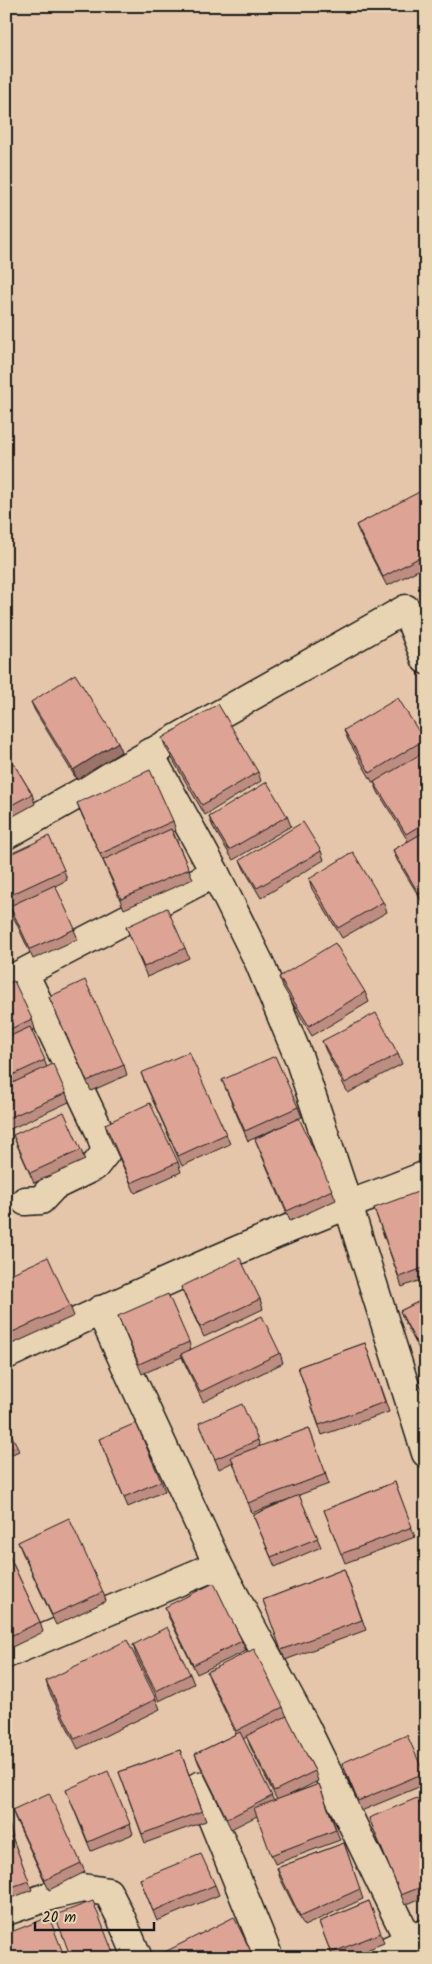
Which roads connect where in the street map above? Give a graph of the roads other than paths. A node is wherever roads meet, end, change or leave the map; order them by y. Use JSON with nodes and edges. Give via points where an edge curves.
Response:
{"nodes":[{"id":1,"x":416,"y":603,"type":"edge"},
{"id":2,"x":426,"y":660,"type":"edge"},
{"id":3,"x":150,"y":754,"type":"junction"},
{"id":4,"x":6,"y":835,"type":"edge"},
{"id":5,"x":215,"y":873,"type":"junction"},
{"id":6,"x":15,"y":978,"type":"edge"},
{"id":7,"x":426,"y":1175,"type":"edge"},
{"id":8,"x":25,"y":1201,"type":"dead end"},
{"id":9,"x":348,"y":1205,"type":"junction"},
{"id":10,"x":100,"y":1310,"type":"junction"},
{"id":11,"x":6,"y":1355,"type":"edge"},
{"id":12,"x":426,"y":1454,"type":"edge"},
{"id":13,"x":218,"y":1565,"type":"junction"},
{"id":14,"x":6,"y":1654,"type":"edge"},
{"id":15,"x":199,"y":1786,"type":"dead end"},
{"id":16,"x":6,"y":1912,"type":"edge"},
{"id":17,"x":418,"y":1937,"type":"edge"},
{"id":18,"x":138,"y":1958,"type":"edge"},
{"id":19,"x":269,"y":1958,"type":"edge"},
{"id":20,"x":373,"y":1958,"type":"edge"}],
"edges":[{"from":1,"to":2,"type":"street"},
{"from":1,"to":3,"type":"street"},
{"from":3,"to":4,"type":"street"},
{"from":3,"to":5,"type":"street"},
{"from":5,"to":6,"type":"street"},
{"from":5,"to":9,"type":"street","via":[[259,962],[299,1058]]},
{"from":6,"to":8,"type":"street","via":[[100,1132],[106,1152],[95,1166],[54,1186],[41,1200]]},
{"from":7,"to":9,"type":"street"},
{"from":9,"to":10,"type":"street"},
{"from":9,"to":12,"type":"street"},
{"from":10,"to":11,"type":"street"},
{"from":10,"to":13,"type":"street"},
{"from":13,"to":14,"type":"street"},
{"from":13,"to":17,"type":"street"},
{"from":15,"to":19,"type":"street"},
{"from":16,"to":18,"type":"street","via":[[84,1888],[108,1892]]},
{"from":17,"to":20,"type":"street"}]}
